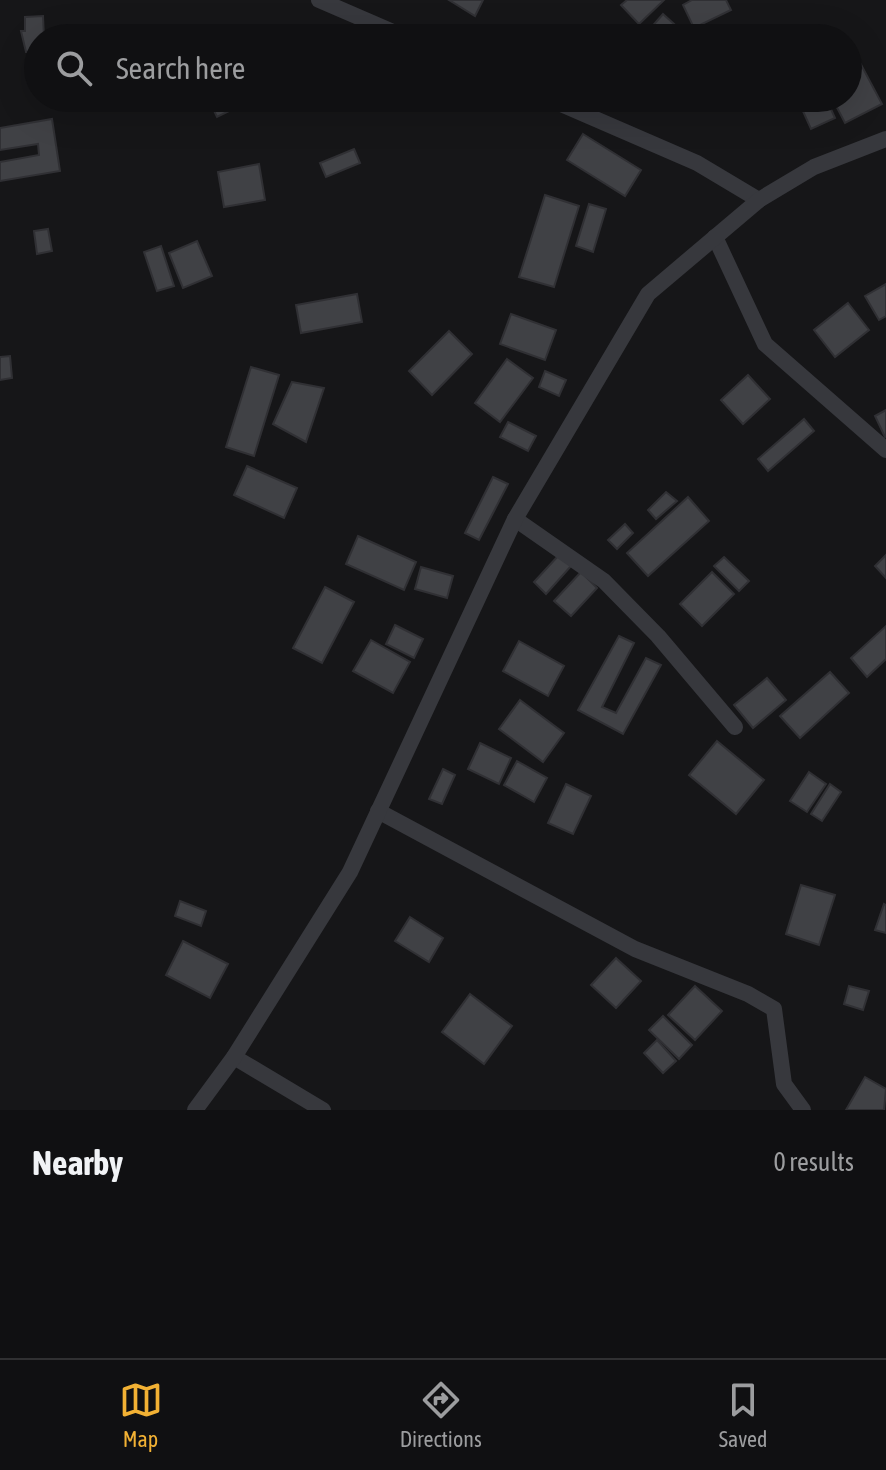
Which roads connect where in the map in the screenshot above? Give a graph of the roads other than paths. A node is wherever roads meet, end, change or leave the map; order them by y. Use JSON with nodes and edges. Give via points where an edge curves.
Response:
{"nodes":[{"id":1,"x":319,"y":0,"type":"edge"},
{"id":2,"x":375,"y":24,"type":"edge"},
{"id":3,"x":579,"y":112,"type":"edge"},
{"id":4,"x":886,"y":139,"type":"edge"},
{"id":5,"x":759,"y":200,"type":"junction"},
{"id":6,"x":715,"y":237,"type":"junction"},
{"id":7,"x":886,"y":450,"type":"edge"},
{"id":8,"x":515,"y":519,"type":"junction"},
{"id":9,"x":735,"y":727,"type":"dead end"},
{"id":10,"x":378,"y":811,"type":"junction"},
{"id":11,"x":234,"y":1057,"type":"junction"},
{"id":12,"x":195,"y":1110,"type":"edge"},
{"id":13,"x":323,"y":1110,"type":"edge"},
{"id":14,"x":803,"y":1110,"type":"edge"}],
"edges":[{"from":1,"to":2,"type":"street"},
{"from":3,"to":5,"type":"street","via":[[697,163]]},
{"from":4,"to":5,"type":"street","via":[[814,167]]},
{"from":5,"to":6,"type":"street"},
{"from":6,"to":7,"type":"street","via":[[765,344]]},
{"from":6,"to":8,"type":"street","via":[[648,294]]},
{"from":8,"to":9,"type":"street","via":[[604,581]]},
{"from":8,"to":10,"type":"street"},
{"from":10,"to":11,"type":"street","via":[[350,872]]},
{"from":10,"to":14,"type":"street","via":[[635,949],[774,1009],[784,1084]]},
{"from":11,"to":12,"type":"street"},
{"from":11,"to":13,"type":"street"}]}
